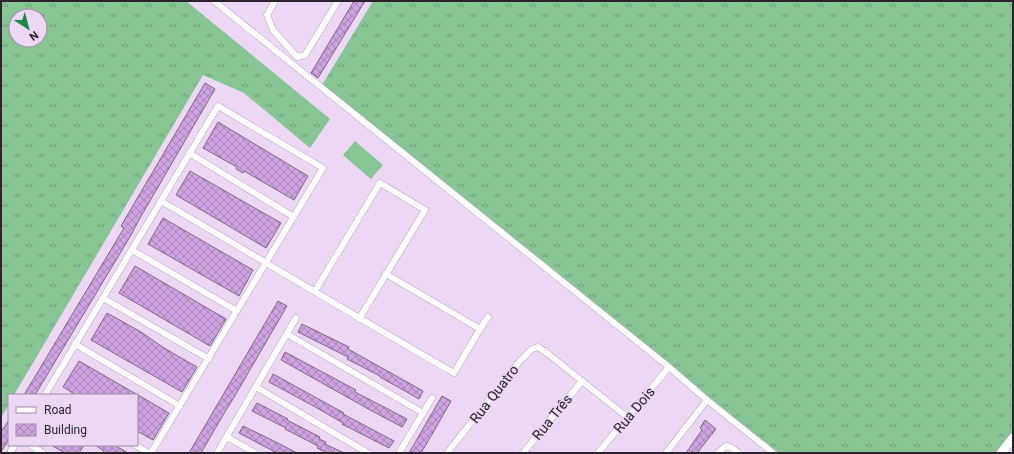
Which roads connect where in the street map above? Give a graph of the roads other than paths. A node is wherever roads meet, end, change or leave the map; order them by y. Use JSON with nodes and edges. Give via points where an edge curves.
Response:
{"nodes":[{"id":1,"x":214,"y":1,"type":"edge"},
{"id":2,"x":275,"y":1,"type":"edge"},
{"id":3,"x":338,"y":1,"type":"edge"},
{"id":4,"x":189,"y":153,"type":"junction"},
{"id":5,"x":161,"y":201,"type":"junction"},
{"id":6,"x":294,"y":217,"type":"junction"},
{"id":7,"x":132,"y":250,"type":"junction"},
{"id":8,"x":266,"y":263,"type":"junction"},
{"id":9,"x":386,"y":274,"type":"junction"},
{"id":10,"x":315,"y":291,"type":"junction"},
{"id":11,"x":103,"y":298,"type":"junction"},
{"id":12,"x":237,"y":311,"type":"junction"},
{"id":13,"x":488,"y":317,"type":"dead end"},
{"id":14,"x":296,"y":318,"type":"dead end"},
{"id":15,"x":359,"y":319,"type":"junction"},
{"id":16,"x":480,"y":329,"type":"junction"},
{"id":17,"x":287,"y":334,"type":"junction"},
{"id":18,"x":75,"y":344,"type":"junction"},
{"id":19,"x":209,"y":359,"type":"junction"},
{"id":20,"x":669,"y":367,"type":"junction"},
{"id":21,"x":582,"y":380,"type":"junction"},
{"id":22,"x":256,"y":387,"type":"junction"},
{"id":23,"x":47,"y":394,"type":"edge"},
{"id":24,"x":432,"y":398,"type":"dead end"},
{"id":25,"x":707,"y":400,"type":"junction"},
{"id":26,"x":180,"y":406,"type":"junction"},
{"id":27,"x":423,"y":413,"type":"junction"},
{"id":28,"x":627,"y":417,"type":"junction"},
{"id":29,"x":227,"y":437,"type":"junction"},
{"id":30,"x":1013,"y":438,"type":"edge"},
{"id":31,"x":32,"y":446,"type":"edge"},
{"id":32,"x":137,"y":446,"type":"edge"},
{"id":33,"x":43,"y":453,"type":"edge"},
{"id":34,"x":150,"y":453,"type":"edge"},
{"id":35,"x":217,"y":453,"type":"edge"},
{"id":36,"x":255,"y":453,"type":"edge"},
{"id":37,"x":368,"y":453,"type":"edge"},
{"id":38,"x":399,"y":453,"type":"edge"},
{"id":39,"x":447,"y":453,"type":"edge"},
{"id":40,"x":523,"y":453,"type":"edge"},
{"id":41,"x":598,"y":453,"type":"edge"},
{"id":42,"x":666,"y":453,"type":"edge"},
{"id":43,"x":718,"y":453,"type":"edge"},
{"id":44,"x":739,"y":453,"type":"edge"},
{"id":45,"x":773,"y":453,"type":"edge"},
{"id":46,"x":1001,"y":453,"type":"edge"}],
"edges":[{"from":1,"to":20,"type":"street"},
{"from":2,"to":3,"type":"street","via":[[266,15],[273,30],[297,57],[305,55]]},
{"from":4,"to":5,"type":"street"},
{"from":4,"to":6,"type":"street"},
{"from":4,"to":6,"type":"street","via":[[218,106],[323,168]]},
{"from":5,"to":7,"type":"street"},
{"from":5,"to":8,"type":"street"},
{"from":6,"to":8,"type":"street"},
{"from":7,"to":11,"type":"street"},
{"from":7,"to":12,"type":"street"},
{"from":8,"to":10,"type":"street"},
{"from":8,"to":12,"type":"street"},
{"from":9,"to":10,"type":"street","via":[[425,210],[380,183]]},
{"from":9,"to":15,"type":"street"},
{"from":9,"to":16,"type":"street"},
{"from":10,"to":15,"type":"street"},
{"from":11,"to":18,"type":"street"},
{"from":11,"to":19,"type":"street"},
{"from":12,"to":19,"type":"street"},
{"from":13,"to":16,"type":"street"},
{"from":14,"to":17,"type":"street"},
{"from":15,"to":16,"type":"street","via":[[454,374]]},
{"from":17,"to":22,"type":"street"},
{"from":17,"to":27,"type":"street"},
{"from":18,"to":23,"type":"street"},
{"from":18,"to":26,"type":"street"},
{"from":19,"to":26,"type":"street"},
{"from":20,"to":25,"type":"street"},
{"from":20,"to":28,"type":"street","name":"Rua Dois"},
{"from":21,"to":28,"type":"street"},
{"from":21,"to":39,"type":"street","name":"Rua Quatro","via":[[548,352],[538,347],[532,349]]},
{"from":21,"to":40,"type":"street","name":"Rua Três"},
{"from":22,"to":29,"type":"street"},
{"from":22,"to":37,"type":"street"},
{"from":24,"to":27,"type":"street"},
{"from":25,"to":42,"type":"street"},
{"from":25,"to":45,"type":"street"},
{"from":26,"to":34,"type":"street"},
{"from":27,"to":38,"type":"street"},
{"from":28,"to":41,"type":"street","name":"Rua Dois"},
{"from":29,"to":35,"type":"street"},
{"from":29,"to":36,"type":"street"},
{"from":30,"to":46,"type":"main road"},
{"from":31,"to":33,"type":"street"},
{"from":32,"to":34,"type":"street"},
{"from":43,"to":44,"type":"street","via":[[723,447],[728,446]]}]}
